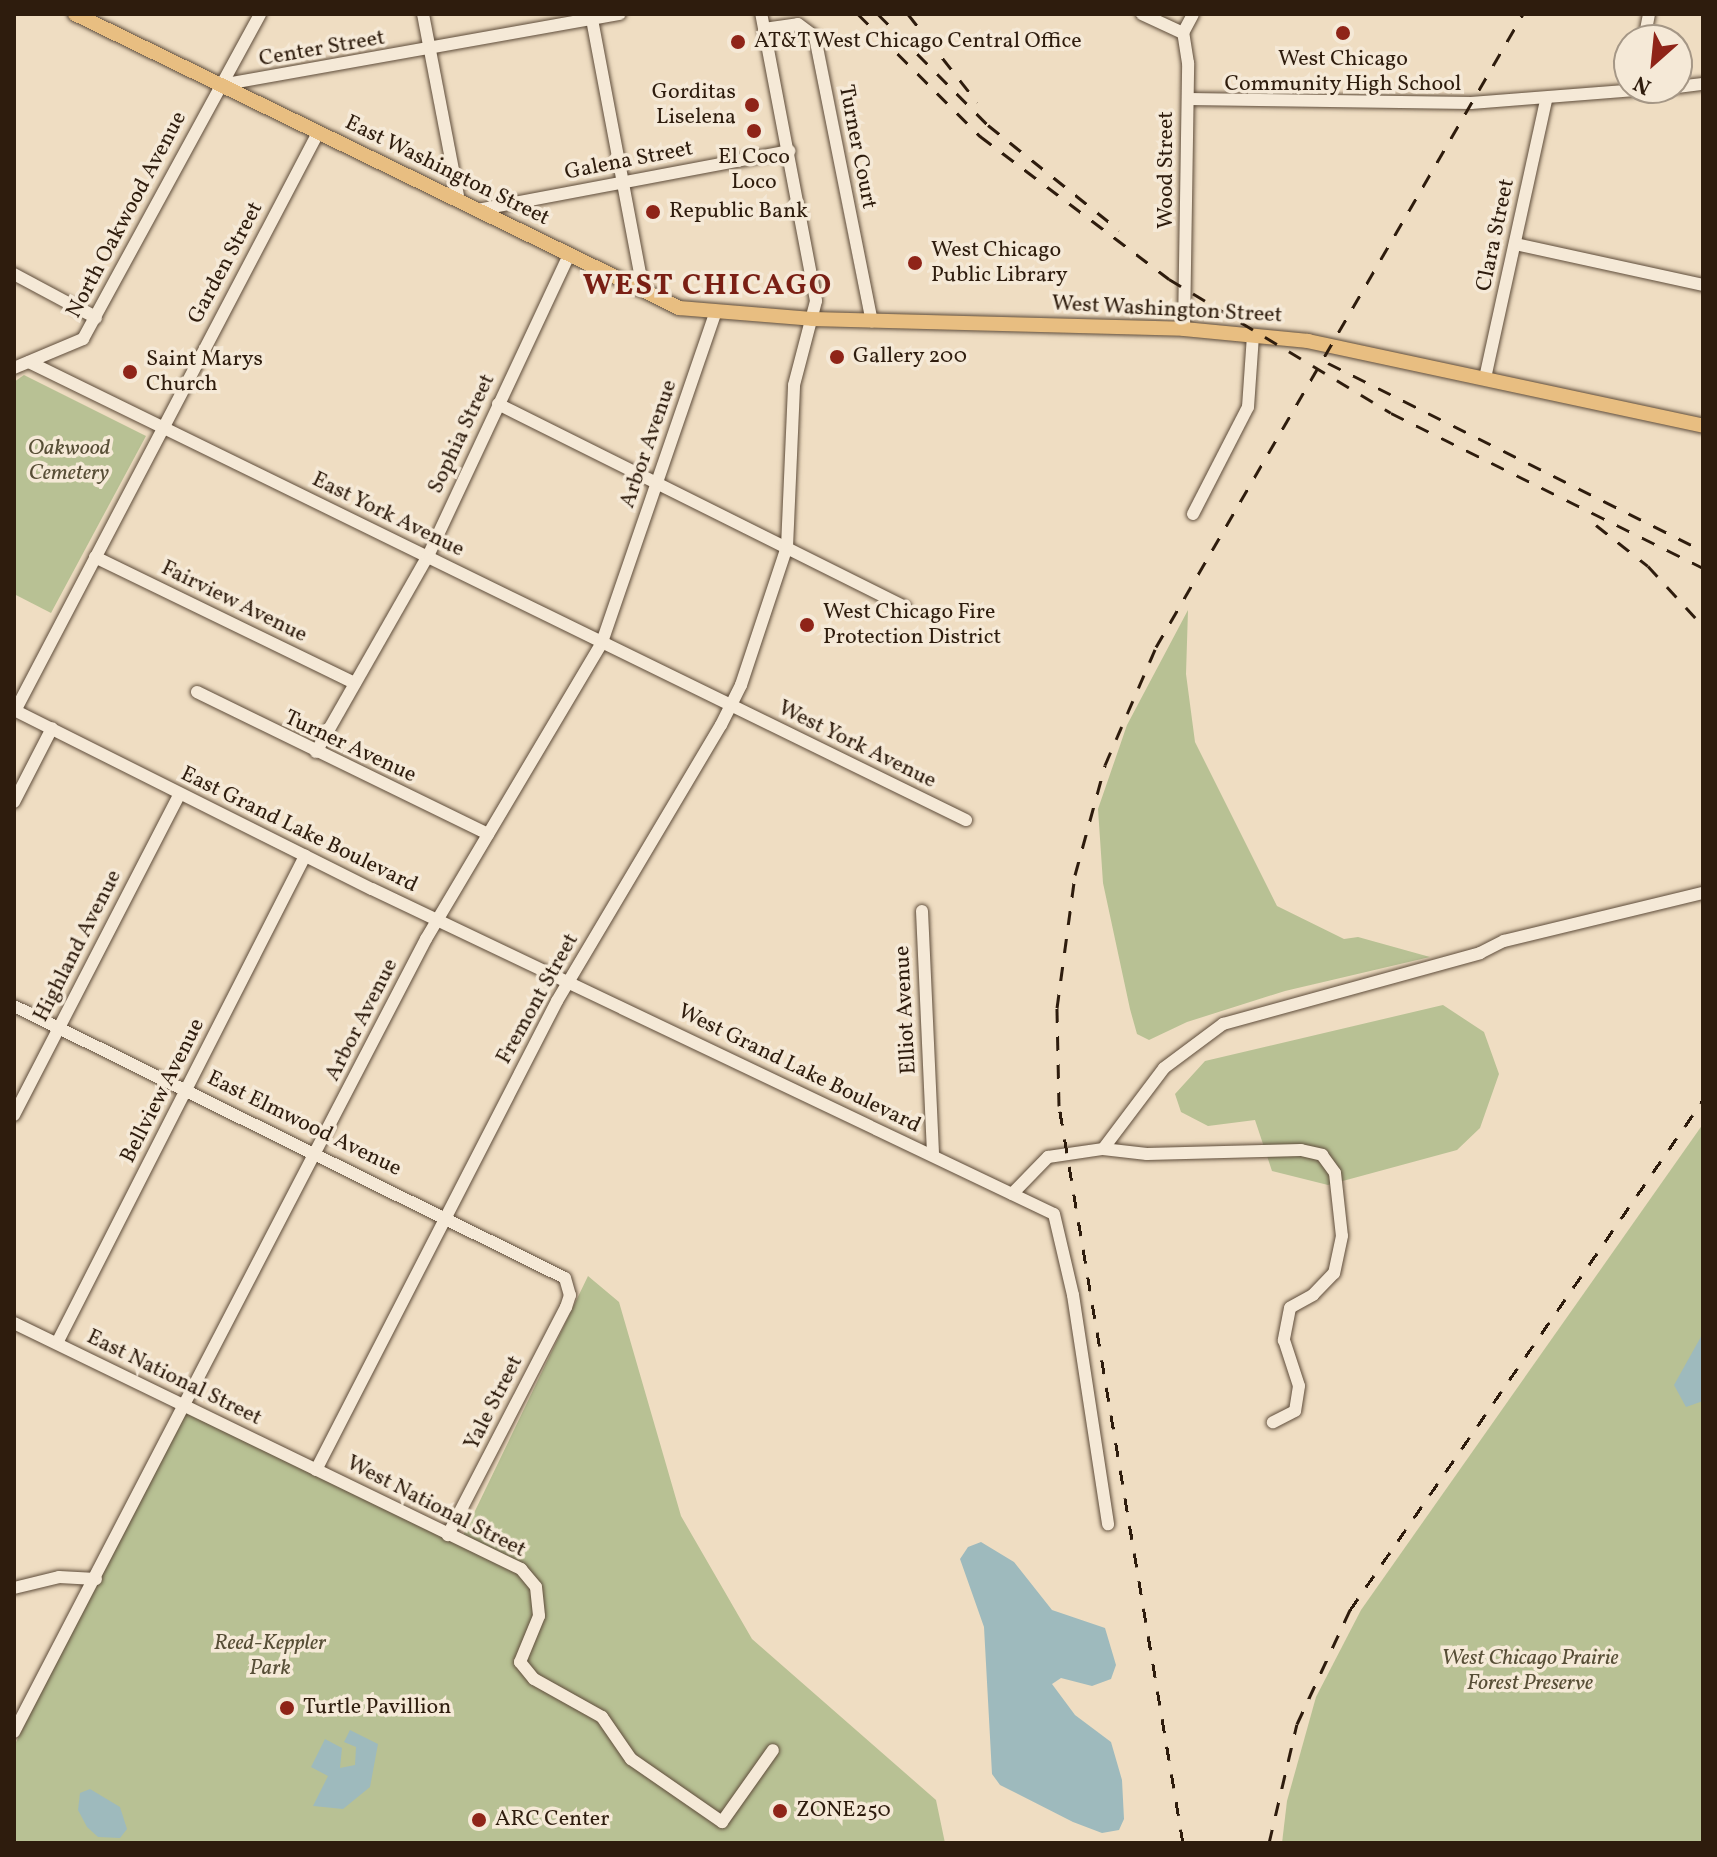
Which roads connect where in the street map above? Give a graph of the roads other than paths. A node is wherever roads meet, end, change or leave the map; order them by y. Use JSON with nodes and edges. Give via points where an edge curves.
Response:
{"nodes":[{"id":1,"x":75,"y":14,"type":"edge"},
{"id":2,"x":260,"y":14,"type":"edge"},
{"id":3,"x":423,"y":14,"type":"edge"},
{"id":4,"x":620,"y":14,"type":"edge"},
{"id":5,"x":761,"y":14,"type":"edge"},
{"id":6,"x":1142,"y":14,"type":"edge"},
{"id":7,"x":1193,"y":14,"type":"edge"},
{"id":8,"x":591,"y":17,"type":"edge"},
{"id":9,"x":764,"y":29,"type":"junction"},
{"id":10,"x":1183,"y":33,"type":"junction"},
{"id":11,"x":430,"y":50,"type":"junction"},
{"id":12,"x":220,"y":85,"type":"junction"},
{"id":13,"x":1613,"y":92,"type":"edge"},
{"id":14,"x":1188,"y":99,"type":"junction"},
{"id":15,"x":1546,"y":100,"type":"junction"},
{"id":16,"x":318,"y":133,"type":"junction"},
{"id":17,"x":789,"y":151,"type":"junction"},
{"id":18,"x":623,"y":182,"type":"junction"},
{"id":19,"x":459,"y":201,"type":"junction"},
{"id":20,"x":477,"y":210,"type":"junction"},
{"id":21,"x":1515,"y":244,"type":"junction"},
{"id":22,"x":569,"y":255,"type":"junction"},
{"id":23,"x":14,"y":274,"type":"edge"},
{"id":24,"x":1703,"y":285,"type":"edge"},
{"id":25,"x":638,"y":289,"type":"junction"},
{"id":26,"x":715,"y":314,"type":"junction"},
{"id":27,"x":96,"y":318,"type":"junction"},
{"id":28,"x":812,"y":319,"type":"junction"},
{"id":29,"x":872,"y":321,"type":"junction"},
{"id":30,"x":1184,"y":329,"type":"junction"},
{"id":31,"x":1253,"y":336,"type":"junction"},
{"id":32,"x":29,"y":362,"type":"junction"},
{"id":33,"x":14,"y":368,"type":"edge"},
{"id":34,"x":1485,"y":378,"type":"junction"},
{"id":35,"x":498,"y":404,"type":"junction"},
{"id":36,"x":1703,"y":426,"type":"edge"},
{"id":37,"x":162,"y":428,"type":"junction"},
{"id":38,"x":656,"y":483,"type":"junction"},
{"id":39,"x":1193,"y":514,"type":"dead end"},
{"id":40,"x":787,"y":547,"type":"junction"},
{"id":41,"x":428,"y":556,"type":"junction"},
{"id":42,"x":95,"y":557,"type":"junction"},
{"id":43,"x":905,"y":607,"type":"dead end"},
{"id":44,"x":602,"y":642,"type":"junction"},
{"id":45,"x":355,"y":683,"type":"junction"},
{"id":46,"x":197,"y":692,"type":"dead end"},
{"id":47,"x":730,"y":705,"type":"junction"},
{"id":48,"x":14,"y":710,"type":"edge"},
{"id":49,"x":52,"y":728,"type":"junction"},
{"id":50,"x":316,"y":752,"type":"junction"},
{"id":51,"x":179,"y":795,"type":"junction"},
{"id":52,"x":14,"y":802,"type":"edge"},
{"id":53,"x":966,"y":820,"type":"dead end"},
{"id":54,"x":488,"y":834,"type":"junction"},
{"id":55,"x":305,"y":856,"type":"junction"},
{"id":56,"x":1703,"y":893,"type":"edge"},
{"id":57,"x":922,"y":911,"type":"dead end"},
{"id":58,"x":437,"y":920,"type":"junction"},
{"id":59,"x":567,"y":983,"type":"junction"},
{"id":60,"x":14,"y":1006,"type":"edge"},
{"id":61,"x":59,"y":1027,"type":"junction"},
{"id":62,"x":186,"y":1089,"type":"junction"},
{"id":63,"x":14,"y":1115,"type":"edge"},
{"id":64,"x":1103,"y":1149,"type":"junction"},
{"id":65,"x":317,"y":1153,"type":"junction"},
{"id":66,"x":933,"y":1155,"type":"junction"},
{"id":67,"x":1012,"y":1194,"type":"junction"},
{"id":68,"x":446,"y":1217,"type":"junction"},
{"id":69,"x":569,"y":1288,"type":"joint"},
{"id":70,"x":14,"y":1323,"type":"edge"},
{"id":71,"x":57,"y":1343,"type":"junction"},
{"id":72,"x":187,"y":1406,"type":"junction"},
{"id":73,"x":1273,"y":1422,"type":"dead end"},
{"id":74,"x":316,"y":1470,"type":"junction"},
{"id":75,"x":1108,"y":1524,"type":"dead end"},
{"id":76,"x":448,"y":1535,"type":"junction"},
{"id":77,"x":96,"y":1579,"type":"junction"},
{"id":78,"x":14,"y":1588,"type":"edge"},
{"id":79,"x":14,"y":1732,"type":"edge"},
{"id":80,"x":773,"y":1750,"type":"dead end"}],
"edges":[{"from":1,"to":12,"type":"main road","name":"East Washington Street"},
{"from":2,"to":12,"type":"street","name":"North Oakwood Avenue"},
{"from":3,"to":11,"type":"street"},
{"from":4,"to":8,"type":"street","name":"Center Street"},
{"from":5,"to":9,"type":"street","name":"Fremont Street"},
{"from":6,"to":10,"type":"street"},
{"from":7,"to":10,"type":"street"},
{"from":8,"to":11,"type":"street","name":"Center Street"},
{"from":8,"to":18,"type":"street"},
{"from":9,"to":17,"type":"street","name":"Fremont Street"},
{"from":9,"to":29,"type":"street","name":"Turner Court","via":[[798,24],[815,37]]},
{"from":10,"to":14,"type":"street","name":"Wood Street"},
{"from":11,"to":12,"type":"street","name":"Center Street"},
{"from":11,"to":19,"type":"street"},
{"from":12,"to":16,"type":"main road","name":"East Washington Street"},
{"from":12,"to":27,"type":"street","name":"North Oakwood Avenue"},
{"from":13,"to":15,"type":"street"},
{"from":14,"to":15,"type":"street"},
{"from":14,"to":30,"type":"street","name":"Wood Street"},
{"from":15,"to":21,"type":"street","name":"Clara Street"},
{"from":16,"to":19,"type":"main road","name":"East Washington Street"},
{"from":16,"to":37,"type":"street","name":"Garden Street"},
{"from":17,"to":18,"type":"street","name":"Galena Street"},
{"from":17,"to":28,"type":"street","name":"Fremont Street","via":[[816,301]]},
{"from":18,"to":20,"type":"street","name":"Galena Street"},
{"from":18,"to":25,"type":"street"},
{"from":19,"to":20,"type":"main road","name":"East Washington Street"},
{"from":20,"to":22,"type":"main road","name":"East Washington Street"},
{"from":21,"to":24,"type":"street"},
{"from":21,"to":34,"type":"street","name":"Clara Street"},
{"from":22,"to":25,"type":"main road","name":"East Washington Street"},
{"from":22,"to":35,"type":"street","name":"Sophia Street"},
{"from":23,"to":27,"type":"street"},
{"from":25,"to":26,"type":"main road","name":"East Washington Street","via":[[679,308]]},
{"from":26,"to":28,"type":"main road","name":"East Washington Street"},
{"from":26,"to":38,"type":"street","name":"Arbor Avenue"},
{"from":27,"to":32,"type":"street","name":"North Oakwood Avenue","via":[[83,339]]},
{"from":28,"to":29,"type":"main road","name":"West Washington Street"},
{"from":28,"to":40,"type":"street","name":"Fremont Street","via":[[794,385]]},
{"from":29,"to":30,"type":"main road","name":"West Washington Street"},
{"from":30,"to":31,"type":"main road","name":"West Washington Street"},
{"from":31,"to":34,"type":"main road","name":"West Washington Street","via":[[1308,341]]},
{"from":31,"to":39,"type":"street","via":[[1248,407]]},
{"from":32,"to":33,"type":"street","name":"North Oakwood Avenue"},
{"from":32,"to":37,"type":"street","name":"East York Avenue"},
{"from":34,"to":36,"type":"main road","name":"West Washington Street"},
{"from":35,"to":38,"type":"street"},
{"from":35,"to":41,"type":"street","name":"Sophia Street"},
{"from":37,"to":41,"type":"street","name":"East York Avenue"},
{"from":37,"to":42,"type":"street","name":"Garden Street"},
{"from":38,"to":40,"type":"street"},
{"from":38,"to":44,"type":"street","name":"Arbor Avenue"},
{"from":40,"to":43,"type":"street"},
{"from":40,"to":47,"type":"street","name":"Fremont Street"},
{"from":41,"to":44,"type":"street","name":"East York Avenue"},
{"from":41,"to":45,"type":"street","name":"Sophia Street"},
{"from":42,"to":45,"type":"street","name":"Fairview Avenue"},
{"from":42,"to":48,"type":"street","name":"Garden Street"},
{"from":44,"to":47,"type":"street","name":"East York Avenue"},
{"from":44,"to":54,"type":"street","name":"Arbor Avenue"},
{"from":45,"to":50,"type":"street","name":"Sophia Street"},
{"from":46,"to":50,"type":"street","name":"Turner Avenue"},
{"from":47,"to":53,"type":"street","name":"West York Avenue"},
{"from":47,"to":59,"type":"street","name":"Fremont Street"},
{"from":48,"to":49,"type":"street","name":"East Grand Lake Boulevard"},
{"from":49,"to":51,"type":"street","name":"East Grand Lake Boulevard"},
{"from":49,"to":52,"type":"street"},
{"from":50,"to":54,"type":"street","name":"Turner Avenue"},
{"from":51,"to":55,"type":"street","name":"East Grand Lake Boulevard"},
{"from":51,"to":61,"type":"street","name":"Highland Avenue"},
{"from":54,"to":58,"type":"street","name":"Arbor Avenue"},
{"from":55,"to":58,"type":"street","name":"East Grand Lake Boulevard"},
{"from":55,"to":62,"type":"street","name":"Bellview Avenue"},
{"from":56,"to":64,"type":"street","via":[[1504,941],[1480,953],[1223,1024],[1164,1068]]},
{"from":57,"to":66,"type":"street","name":"Elliot Avenue"},
{"from":58,"to":59,"type":"street","name":"East Grand Lake Boulevard"},
{"from":58,"to":65,"type":"street","name":"Arbor Avenue"},
{"from":59,"to":66,"type":"street","name":"West Grand Lake Boulevard"},
{"from":59,"to":68,"type":"street","name":"Fremont Street"},
{"from":60,"to":61,"type":"street","name":"East Elmwood Avenue"},
{"from":61,"to":62,"type":"street","name":"East Elmwood Avenue"},
{"from":61,"to":63,"type":"street","name":"Highland Avenue"},
{"from":62,"to":65,"type":"street","name":"East Elmwood Avenue"},
{"from":62,"to":71,"type":"street","name":"Bellview Avenue"},
{"from":64,"to":67,"type":"street","via":[[1048,1157]]},
{"from":64,"to":73,"type":"street","via":[[1147,1154],[1301,1150],[1322,1155],[1335,1173],[1342,1236],[1334,1273],[1313,1295],[1290,1308],[1284,1340],[1299,1386],[1295,1411]]},
{"from":65,"to":68,"type":"street","name":"East Elmwood Avenue"},
{"from":65,"to":72,"type":"street","name":"Arbor Avenue"},
{"from":66,"to":67,"type":"street","name":"West Grand Lake Boulevard"},
{"from":67,"to":75,"type":"street","name":"West Grand Lake Boulevard","via":[[1054,1214],[1073,1295]]},
{"from":68,"to":69,"type":"street","name":"East Elmwood Avenue","via":[[562,1275]]},
{"from":68,"to":74,"type":"street","name":"Fremont Street"},
{"from":69,"to":76,"type":"street","name":"Yale Street","via":[[566,1307]]},
{"from":70,"to":71,"type":"street","name":"East National Street"},
{"from":71,"to":72,"type":"street","name":"East National Street"},
{"from":72,"to":74,"type":"street","name":"East National Street"},
{"from":72,"to":77,"type":"street","name":"Arbor Avenue"},
{"from":74,"to":76,"type":"street","name":"West National Street"},
{"from":76,"to":80,"type":"street","name":"West National Street","via":[[521,1569],[536,1587],[539,1616],[520,1662],[534,1679],[602,1717],[631,1759],[722,1822]]},
{"from":77,"to":78,"type":"street","via":[[59,1577]]},
{"from":77,"to":79,"type":"street","name":"Arbor Avenue"}]}
